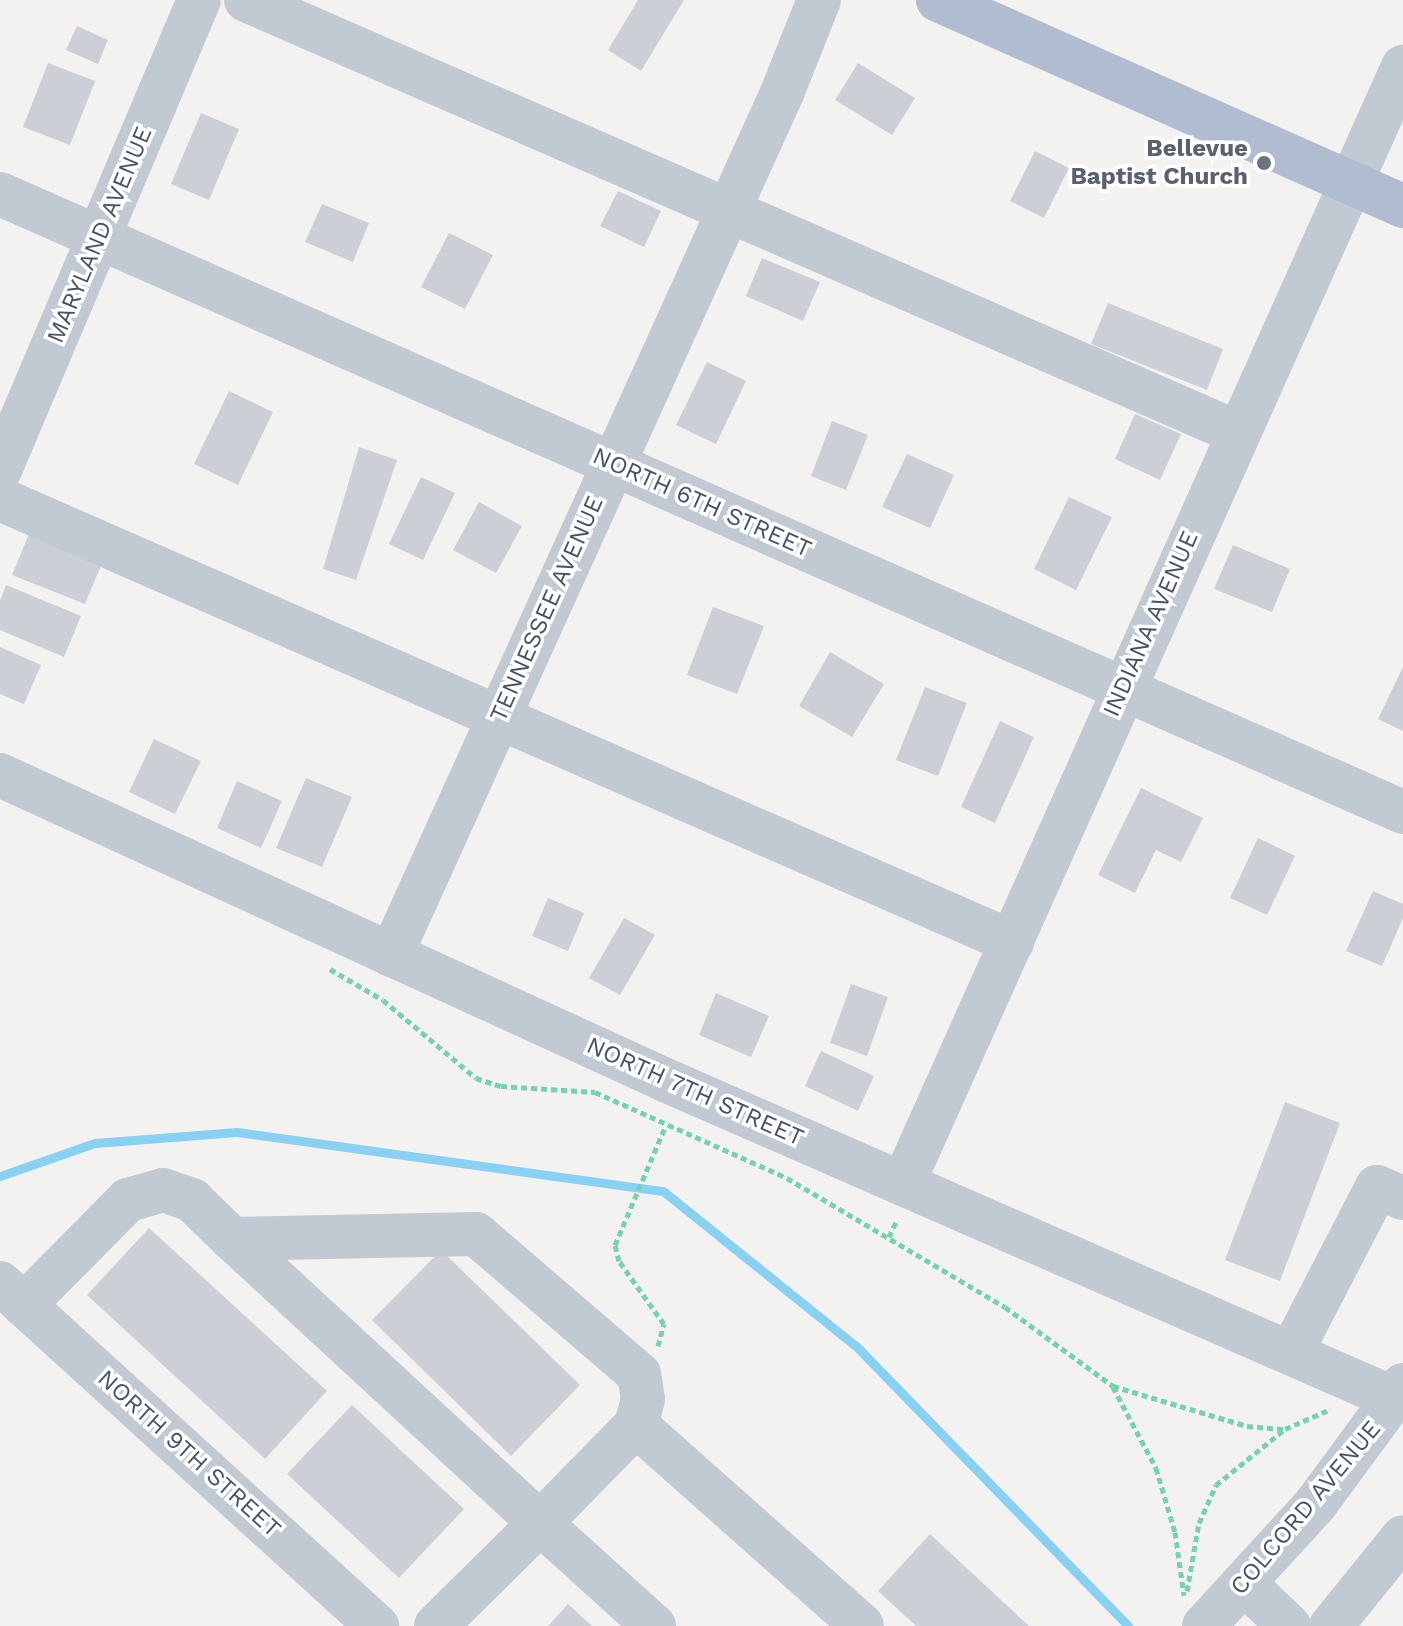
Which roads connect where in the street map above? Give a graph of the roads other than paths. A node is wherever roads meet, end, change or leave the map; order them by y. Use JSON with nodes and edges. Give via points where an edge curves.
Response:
{"nodes":[{"id":1,"x":199,"y":0,"type":"edge"},
{"id":2,"x":246,"y":0,"type":"edge"},
{"id":3,"x":819,"y":0,"type":"edge"},
{"id":4,"x":938,"y":0,"type":"edge"},
{"id":5,"x":1403,"y":67,"type":"edge"},
{"id":6,"x":1348,"y":182,"type":"junction"},
{"id":7,"x":0,"y":194,"type":"edge"},
{"id":8,"x":1403,"y":206,"type":"edge"},
{"id":9,"x":728,"y":211,"type":"junction"},
{"id":10,"x":99,"y":237,"type":"junction"},
{"id":11,"x":1236,"y":432,"type":"junction"},
{"id":12,"x":612,"y":463,"type":"junction"},
{"id":13,"x":0,"y":470,"type":"edge"},
{"id":14,"x":0,"y":499,"type":"edge"},
{"id":15,"x":1121,"y":689,"type":"junction"},
{"id":16,"x":498,"y":718,"type":"junction"},
{"id":17,"x":0,"y":775,"type":"edge"},
{"id":18,"x":1403,"y":812,"type":"edge"},
{"id":19,"x":1012,"y":942,"type":"junction"},
{"id":20,"x":391,"y":955,"type":"junction"},
{"id":21,"x":903,"y":1184,"type":"junction"},
{"id":22,"x":1403,"y":1198,"type":"edge"},
{"id":23,"x":232,"y":1239,"type":"junction"},
{"id":24,"x":12,"y":1294,"type":"edge"},
{"id":25,"x":1291,"y":1353,"type":"junction"},
{"id":26,"x":1399,"y":1392,"type":"edge"},
{"id":27,"x":636,"y":1425,"type":"junction"},
{"id":28,"x":540,"y":1523,"type":"junction"},
{"id":29,"x":1403,"y":1537,"type":"edge"},
{"id":30,"x":1245,"y":1584,"type":"junction"},
{"id":31,"x":377,"y":1626,"type":"edge"},
{"id":32,"x":436,"y":1626,"type":"edge"},
{"id":33,"x":654,"y":1626,"type":"edge"},
{"id":34,"x":862,"y":1626,"type":"edge"},
{"id":35,"x":1204,"y":1626,"type":"edge"},
{"id":36,"x":1289,"y":1626,"type":"edge"},
{"id":37,"x":1331,"y":1626,"type":"edge"}],
"edges":[{"from":1,"to":10,"type":"street","name":"MARYLAND AVENUE"},
{"from":2,"to":9,"type":"street"},
{"from":3,"to":9,"type":"street","name":"TENNESSEE AVENUE"},
{"from":4,"to":6,"type":"main road"},
{"from":5,"to":6,"type":"street","name":"INDIANA AVENUE"},
{"from":6,"to":8,"type":"main road"},
{"from":6,"to":11,"type":"street","name":"INDIANA AVENUE"},
{"from":7,"to":10,"type":"street","name":"NORTH 6TH STREET"},
{"from":9,"to":11,"type":"street"},
{"from":9,"to":12,"type":"street","name":"TENNESSEE AVENUE"},
{"from":10,"to":12,"type":"street","name":"NORTH 6TH STREET"},
{"from":10,"to":13,"type":"street","name":"MARYLAND AVENUE"},
{"from":11,"to":15,"type":"street","name":"INDIANA AVENUE"},
{"from":12,"to":15,"type":"street","name":"NORTH 6TH STREET"},
{"from":12,"to":16,"type":"street","name":"TENNESSEE AVENUE"},
{"from":14,"to":16,"type":"street"},
{"from":15,"to":18,"type":"street","name":"NORTH 6TH STREET"},
{"from":15,"to":19,"type":"street","name":"INDIANA AVENUE"},
{"from":16,"to":19,"type":"street"},
{"from":16,"to":20,"type":"street","name":"TENNESSEE AVENUE"},
{"from":17,"to":20,"type":"street","name":"NORTH 7TH STREET"},
{"from":19,"to":21,"type":"street","name":"INDIANA AVENUE"},
{"from":20,"to":21,"type":"street","name":"NORTH 7TH STREET"},
{"from":21,"to":25,"type":"street","name":"NORTH 7TH STREET"},
{"from":22,"to":25,"type":"street","via":[[1377,1187]]},
{"from":23,"to":24,"type":"street","via":[[192,1200],[163,1190],[128,1200]]},
{"from":23,"to":27,"type":"street","via":[[476,1234],[639,1374],[643,1399]]},
{"from":23,"to":28,"type":"street"},
{"from":24,"to":31,"type":"street","name":"NORTH 9TH STREET"},
{"from":25,"to":26,"type":"street","name":"NORTH 7TH STREET"},
{"from":26,"to":30,"type":"street","name":"COLCORD AVENUE","via":[[1315,1505]]},
{"from":27,"to":28,"type":"street"},
{"from":27,"to":34,"type":"street"},
{"from":28,"to":32,"type":"street"},
{"from":28,"to":33,"type":"street"},
{"from":29,"to":37,"type":"street"},
{"from":30,"to":35,"type":"street","name":"COLCORD AVENUE"},
{"from":30,"to":36,"type":"street"}]}
